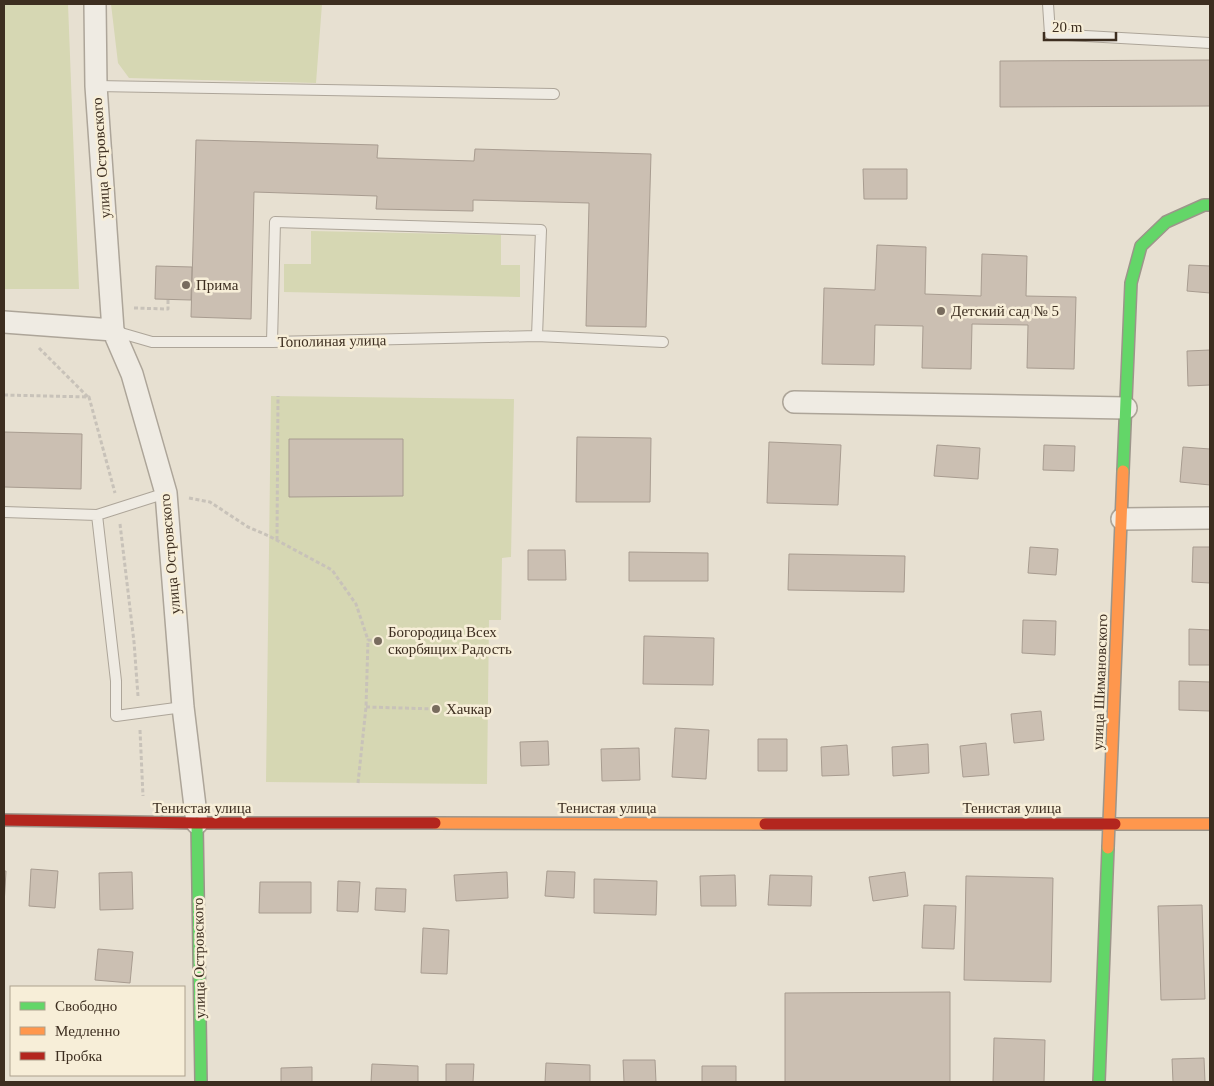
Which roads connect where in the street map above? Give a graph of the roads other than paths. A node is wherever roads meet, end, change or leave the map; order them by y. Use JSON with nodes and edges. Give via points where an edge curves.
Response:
{"nodes":[{"id":1,"x":95,"y":4,"type":"edge"},
{"id":2,"x":1048,"y":4,"type":"edge"},
{"id":3,"x":1210,"y":43,"type":"edge"},
{"id":4,"x":96,"y":86,"type":"junction"},
{"id":5,"x":554,"y":94,"type":"dead end"},
{"id":6,"x":1210,"y":205,"type":"edge"},
{"id":7,"x":13,"y":322,"type":"edge"},
{"id":8,"x":113,"y":330,"type":"junction"},
{"id":9,"x":537,"y":336,"type":"junction"},
{"id":10,"x":272,"y":342,"type":"junction"},
{"id":11,"x":663,"y":342,"type":"dead end"},
{"id":12,"x":794,"y":402,"type":"dead end"},
{"id":13,"x":1126,"y":408,"type":"junction"},
{"id":14,"x":166,"y":494,"type":"junction"},
{"id":15,"x":4,"y":512,"type":"edge"},
{"id":16,"x":98,"y":515,"type":"junction"},
{"id":17,"x":1210,"y":518,"type":"edge"},
{"id":18,"x":1122,"y":519,"type":"junction"},
{"id":19,"x":183,"y":707,"type":"junction"},
{"id":20,"x":4,"y":820,"type":"edge"},
{"id":21,"x":1110,"y":822,"type":"junction"},
{"id":22,"x":196,"y":823,"type":"junction"},
{"id":23,"x":1210,"y":824,"type":"edge"},
{"id":24,"x":201,"y":1082,"type":"edge"},
{"id":25,"x":1099,"y":1082,"type":"edge"}],
"edges":[{"from":1,"to":4,"type":"street","name":"улица Островского"},
{"from":2,"to":3,"type":"lane","via":[[1050,34]]},
{"from":4,"to":5,"type":"lane"},
{"from":4,"to":8,"type":"street","name":"улица Островского"},
{"from":6,"to":13,"type":"street","name":"улица Шимановского","via":[[1166,222],[1141,246],[1131,283]]},
{"from":7,"to":8,"type":"street","name":"Тополиная улица"},
{"from":8,"to":10,"type":"lane","name":"Тополиная улица","via":[[152,342]]},
{"from":8,"to":14,"type":"street","name":"улица Островского","via":[[132,374]]},
{"from":9,"to":10,"type":"lane","name":"Тополиная улица"},
{"from":9,"to":10,"type":"lane","via":[[540,230],[275,222]]},
{"from":9,"to":11,"type":"lane","name":"Тополиная улица"},
{"from":12,"to":13,"type":"street"},
{"from":13,"to":18,"type":"street","name":"улица Шимановского"},
{"from":14,"to":16,"type":"lane"},
{"from":14,"to":19,"type":"street","name":"улица Островского"},
{"from":15,"to":16,"type":"lane"},
{"from":16,"to":19,"type":"lane","via":[[116,681],[116,716]]},
{"from":17,"to":18,"type":"street"},
{"from":18,"to":21,"type":"street","name":"улица Шимановского"},
{"from":19,"to":22,"type":"street","name":"улица Островского"},
{"from":20,"to":22,"type":"street","name":"Тенистая улица"},
{"from":21,"to":22,"type":"street","name":"Тенистая улица"},
{"from":21,"to":23,"type":"street","name":"Тенистая улица"},
{"from":21,"to":25,"type":"street","name":"улица Шимановского"},
{"from":22,"to":24,"type":"street","name":"улица Островского"}]}
